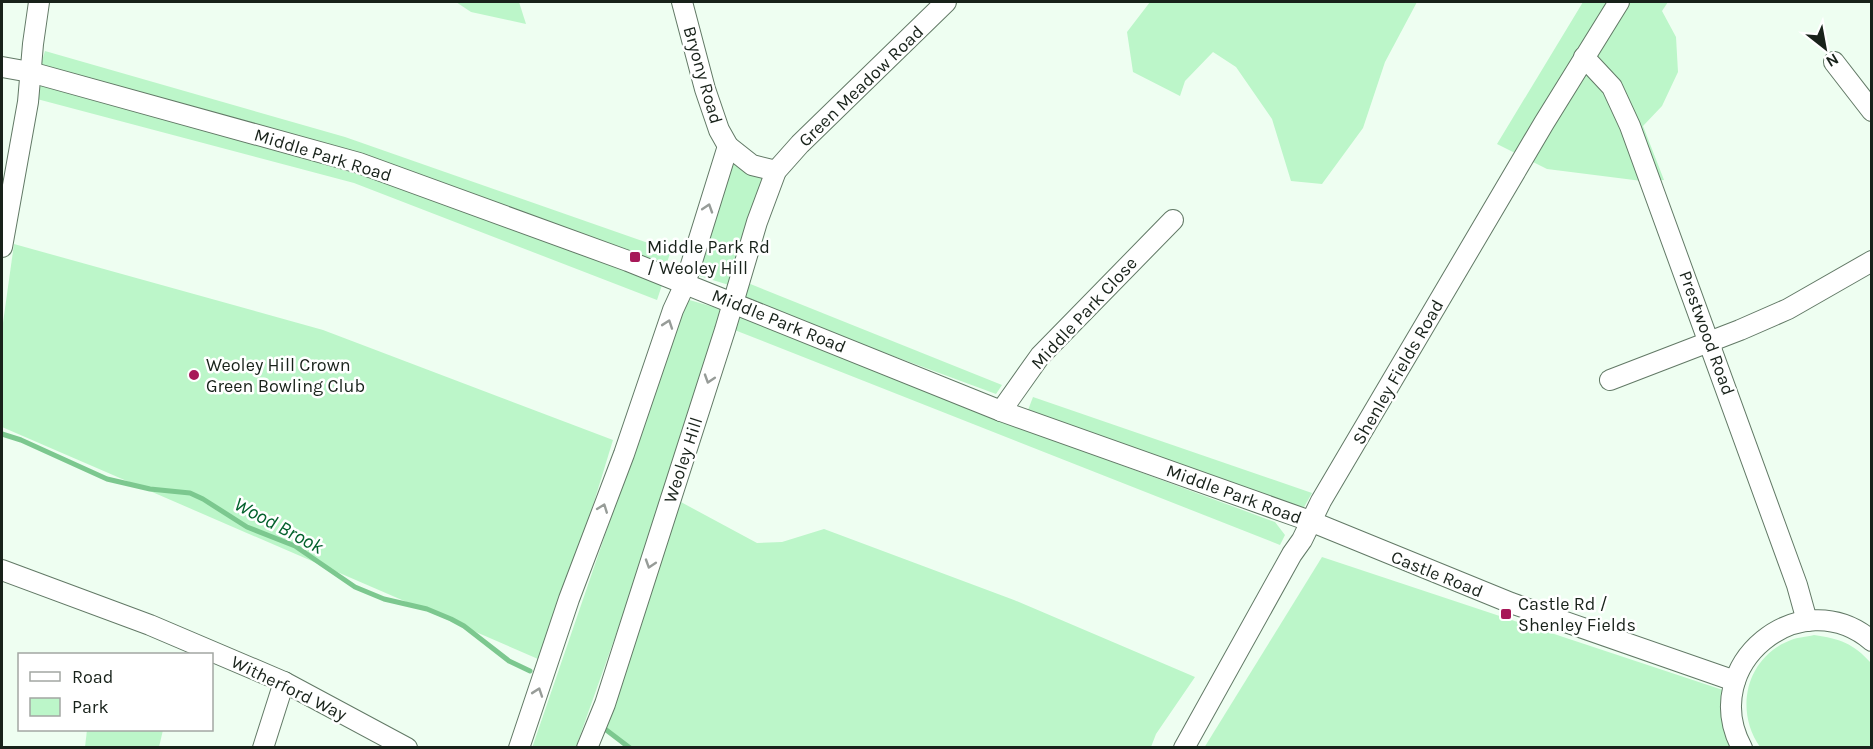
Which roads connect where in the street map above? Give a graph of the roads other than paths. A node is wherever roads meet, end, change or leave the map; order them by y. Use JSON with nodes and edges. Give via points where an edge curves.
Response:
{"nodes":[{"id":1,"x":39,"y":2,"type":"edge"},
{"id":2,"x":682,"y":2,"type":"edge"},
{"id":3,"x":946,"y":2,"type":"edge"},
{"id":4,"x":1619,"y":2,"type":"edge"},
{"id":5,"x":1584,"y":57,"type":"junction"},
{"id":6,"x":1834,"y":62,"type":"dead end"},
{"id":7,"x":2,"y":67,"type":"edge"},
{"id":8,"x":30,"y":72,"type":"junction"},
{"id":9,"x":1872,"y":111,"type":"edge"},
{"id":10,"x":728,"y":146,"type":"junction"},
{"id":11,"x":776,"y":171,"type":"junction"},
{"id":12,"x":1173,"y":220,"type":"dead end"},
{"id":13,"x":2,"y":247,"type":"edge"},
{"id":14,"x":1872,"y":261,"type":"edge"},
{"id":15,"x":685,"y":284,"type":"junction"},
{"id":16,"x":734,"y":303,"type":"junction"},
{"id":17,"x":1710,"y":341,"type":"junction"},
{"id":18,"x":1610,"y":380,"type":"dead end"},
{"id":19,"x":1001,"y":411,"type":"junction"},
{"id":20,"x":1311,"y":521,"type":"junction"},
{"id":21,"x":2,"y":570,"type":"edge"},
{"id":22,"x":1808,"y":621,"type":"junction"},
{"id":23,"x":1872,"y":641,"type":"edge"},
{"id":24,"x":1735,"y":681,"type":"junction"},
{"id":25,"x":284,"y":682,"type":"junction"},
{"id":26,"x":263,"y":747,"type":"edge"},
{"id":27,"x":407,"y":747,"type":"edge"},
{"id":28,"x":519,"y":747,"type":"edge"},
{"id":29,"x":587,"y":747,"type":"edge"},
{"id":30,"x":1184,"y":747,"type":"edge"},
{"id":31,"x":1742,"y":747,"type":"edge"}],
"edges":[{"from":1,"to":8,"type":"street"},
{"from":2,"to":10,"type":"street","name":"Bryony Road","via":[[718,130]]},
{"from":3,"to":11,"type":"street","name":"Green Meadow Road"},
{"from":4,"to":5,"type":"street","name":"Shenley Fields Road"},
{"from":5,"to":17,"type":"street","name":"Prestwood Road","via":[[1612,87],[1630,126]]},
{"from":5,"to":20,"type":"street","name":"Shenley Fields Road"},
{"from":6,"to":9,"type":"street"},
{"from":7,"to":8,"type":"street","name":"Middle Park Road"},
{"from":8,"to":13,"type":"street"},
{"from":8,"to":15,"type":"street","name":"Middle Park Road","via":[[359,163]]},
{"from":10,"to":11,"type":"street","name":"Bryony Road","via":[[752,165]]},
{"from":15,"to":10,"type":"street","name":"Bryony Road","one_way":true},
{"from":11,"to":16,"type":"street","name":"Weoley Hill"},
{"from":12,"to":19,"type":"street","name":"Middle Park Close","via":[[1040,356]]},
{"from":14,"to":17,"type":"street","via":[[1788,309]]},
{"from":15,"to":16,"type":"street","name":"Middle Park Road"},
{"from":28,"to":15,"type":"street","one_way":true},
{"from":16,"to":19,"type":"street","name":"Middle Park Road"},
{"from":16,"to":29,"type":"street","name":"Weoley Hill","one_way":true,"via":[[605,704]]},
{"from":17,"to":18,"type":"street"},
{"from":17,"to":22,"type":"street","name":"Prestwood Road"},
{"from":19,"to":20,"type":"street","name":"Middle Park Road"},
{"from":20,"to":24,"type":"street","name":"Castle Road","via":[[1511,603]]},
{"from":20,"to":30,"type":"street","name":"Shenley Fields Road"},
{"from":21,"to":25,"type":"street","name":"Witherford Way","via":[[150,625]]},
{"from":22,"to":23,"type":"street","via":[[1846,626]]},
{"from":22,"to":24,"type":"street","via":[[1789,625],[1758,644]]},
{"from":24,"to":31,"type":"street","via":[[1731,716]]},
{"from":25,"to":26,"type":"street"},
{"from":25,"to":27,"type":"street","name":"Witherford Way"}]}
